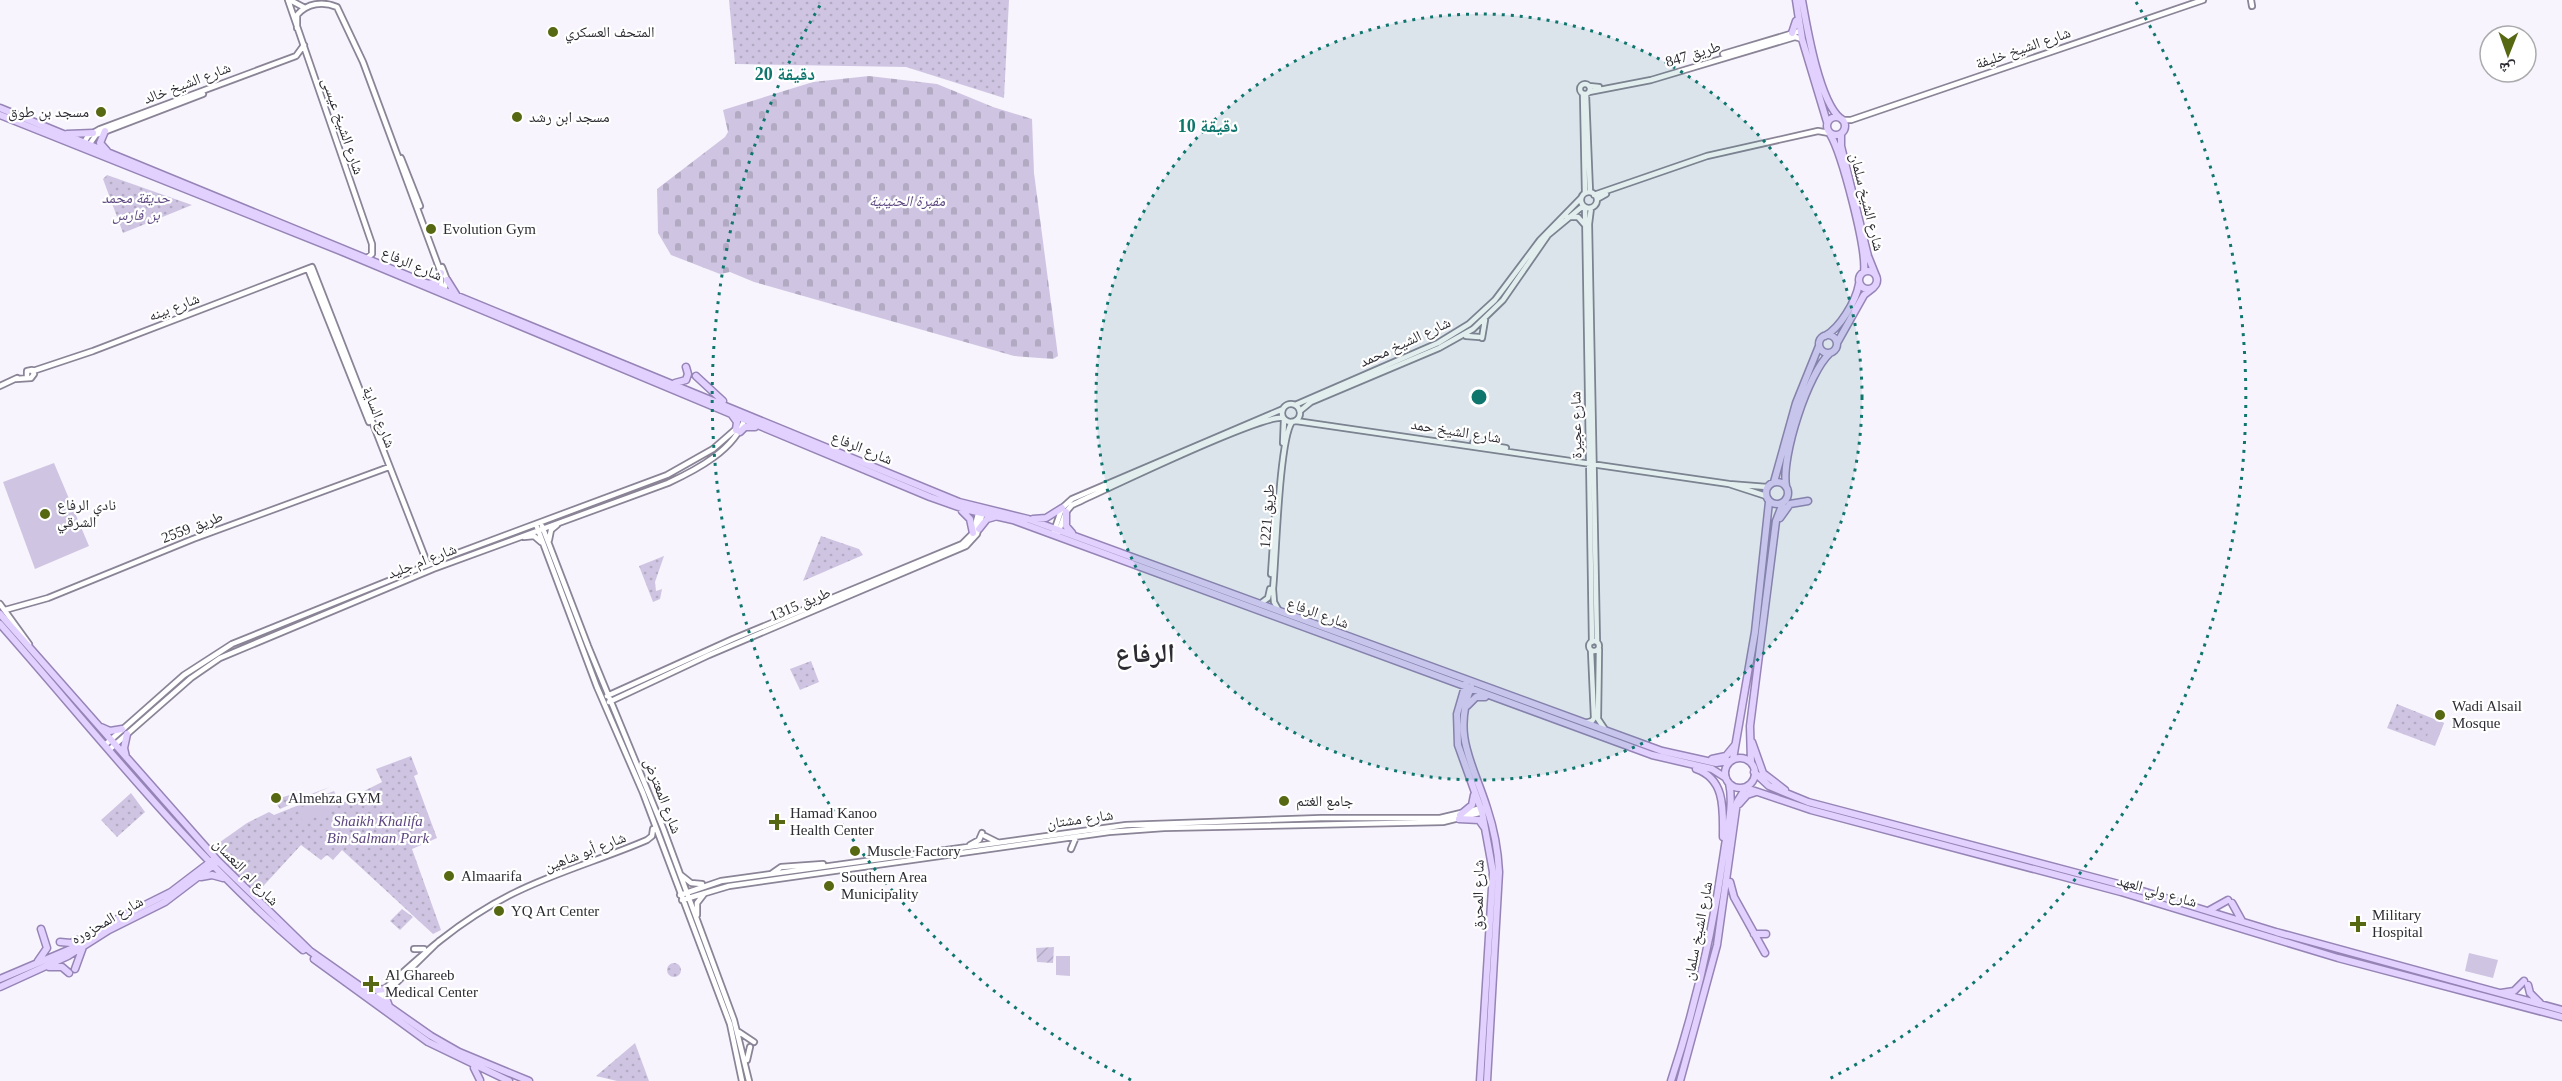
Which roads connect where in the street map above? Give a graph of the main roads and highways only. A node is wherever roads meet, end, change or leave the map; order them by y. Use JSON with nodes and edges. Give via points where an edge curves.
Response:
{"nodes":[{"id":1,"x":1802,"y":0,"type":"edge"},
{"id":2,"x":1796,"y":3,"type":"edge"},
{"id":3,"x":1792,"y":33,"type":"road end"},
{"id":4,"x":0,"y":108,"type":"edge"},
{"id":5,"x":0,"y":115,"type":"edge"},
{"id":6,"x":1842,"y":121,"type":"junction"},
{"id":7,"x":1827,"y":123,"type":"junction"},
{"id":8,"x":49,"y":129,"type":"junction"},
{"id":9,"x":105,"y":131,"type":"road end"},
{"id":10,"x":93,"y":133,"type":"road end"},
{"id":11,"x":1830,"y":133,"type":"junction"},
{"id":12,"x":1841,"y":134,"type":"junction"},
{"id":13,"x":85,"y":147,"type":"junction"},
{"id":14,"x":112,"y":155,"type":"junction"},
{"id":15,"x":1864,"y":272,"type":"junction"},
{"id":16,"x":441,"y":273,"type":"road end"},
{"id":17,"x":1876,"y":276,"type":"junction"},
{"id":18,"x":447,"y":280,"type":"road end"},
{"id":19,"x":427,"y":284,"type":"junction"},
{"id":20,"x":1859,"y":284,"type":"junction"},
{"id":21,"x":1873,"y":288,"type":"junction"},
{"id":22,"x":441,"y":292,"type":"junction"},
{"id":23,"x":457,"y":297,"type":"junction"},
{"id":24,"x":1825,"y":336,"type":"junction"},
{"id":25,"x":1837,"y":343,"type":"junction"},
{"id":26,"x":1819,"y":346,"type":"junction"},
{"id":27,"x":1830,"y":352,"type":"junction"},
{"id":28,"x":686,"y":367,"type":"dead end"},
{"id":29,"x":696,"y":376,"type":"dead end"},
{"id":30,"x":670,"y":383,"type":"junction"},
{"id":31,"x":728,"y":405,"type":"junction"},
{"id":32,"x":729,"y":413,"type":"junction"},
{"id":33,"x":744,"y":416,"type":"junction"},
{"id":34,"x":759,"y":428,"type":"junction"},
{"id":35,"x":1774,"y":482,"type":"junction"},
{"id":36,"x":1786,"y":486,"type":"junction"},
{"id":37,"x":1768,"y":499,"type":"junction"},
{"id":38,"x":1808,"y":501,"type":"dead end"},
{"id":39,"x":1783,"y":503,"type":"junction"},
{"id":40,"x":951,"y":505,"type":"junction"},
{"id":41,"x":981,"y":511,"type":"junction"},
{"id":42,"x":997,"y":517,"type":"junction"},
{"id":43,"x":1028,"y":519,"type":"junction"},
{"id":44,"x":1775,"y":530,"type":"junction"},
{"id":45,"x":1056,"y":533,"type":"junction"},
{"id":46,"x":1074,"y":536,"type":"junction"},
{"id":47,"x":3,"y":612,"type":"edge"},
{"id":48,"x":0,"y":624,"type":"edge"},
{"id":49,"x":1444,"y":679,"type":"junction"},
{"id":50,"x":1468,"y":685,"type":"junction"},
{"id":51,"x":1497,"y":699,"type":"junction"},
{"id":52,"x":1460,"y":700,"type":"junction"},
{"id":53,"x":1465,"y":709,"type":"junction"},
{"id":54,"x":98,"y":725,"type":"junction"},
{"id":55,"x":1750,"y":726,"type":"junction"},
{"id":56,"x":1739,"y":736,"type":"junction"},
{"id":57,"x":110,"y":744,"type":"junction"},
{"id":58,"x":126,"y":757,"type":"junction"},
{"id":59,"x":1706,"y":760,"type":"junction"},
{"id":60,"x":1732,"y":760,"type":"junction"},
{"id":61,"x":1751,"y":762,"type":"junction"},
{"id":62,"x":1685,"y":763,"type":"junction"},
{"id":63,"x":1754,"y":772,"type":"junction"},
{"id":64,"x":1727,"y":781,"type":"junction"},
{"id":65,"x":1473,"y":788,"type":"junction"},
{"id":66,"x":1746,"y":788,"type":"junction"},
{"id":67,"x":1764,"y":792,"type":"junction"},
{"id":68,"x":1796,"y":798,"type":"junction"},
{"id":69,"x":1484,"y":809,"type":"junction"},
{"id":70,"x":1735,"y":819,"type":"junction"},
{"id":71,"x":1488,"y":837,"type":"junction"},
{"id":72,"x":195,"y":848,"type":"junction"},
{"id":73,"x":1724,"y":857,"type":"junction"},
{"id":74,"x":2011,"y":859,"type":"junction"},
{"id":75,"x":214,"y":862,"type":"junction"},
{"id":76,"x":1729,"y":874,"type":"junction"},
{"id":77,"x":195,"y":877,"type":"junction"},
{"id":78,"x":225,"y":878,"type":"junction"},
{"id":79,"x":2167,"y":906,"type":"junction"},
{"id":80,"x":2208,"y":911,"type":"junction"},
{"id":81,"x":2227,"y":917,"type":"junction"},
{"id":82,"x":2243,"y":922,"type":"junction"},
{"id":83,"x":41,"y":929,"type":"dead end"},
{"id":84,"x":1754,"y":934,"type":"junction"},
{"id":85,"x":1766,"y":934,"type":"dead end"},
{"id":86,"x":90,"y":937,"type":"junction"},
{"id":87,"x":60,"y":942,"type":"dead end"},
{"id":88,"x":84,"y":946,"type":"junction"},
{"id":89,"x":1765,"y":953,"type":"dead end"},
{"id":90,"x":30,"y":966,"type":"junction"},
{"id":91,"x":42,"y":968,"type":"junction"},
{"id":92,"x":0,"y":980,"type":"edge"},
{"id":93,"x":0,"y":987,"type":"edge"},
{"id":94,"x":366,"y":991,"type":"junction"},
{"id":95,"x":2501,"y":993,"type":"junction"},
{"id":96,"x":2474,"y":994,"type":"junction"},
{"id":97,"x":2523,"y":1000,"type":"junction"},
{"id":98,"x":375,"y":1001,"type":"junction"},
{"id":99,"x":2540,"y":1004,"type":"junction"},
{"id":100,"x":391,"y":1009,"type":"junction"},
{"id":101,"x":2562,"y":1010,"type":"edge"},
{"id":102,"x":2562,"y":1017,"type":"edge"},
{"id":103,"x":1485,"y":1030,"type":"junction"},
{"id":104,"x":469,"y":1063,"type":"junction"},
{"id":105,"x":484,"y":1070,"type":"junction"},
{"id":106,"x":496,"y":1076,"type":"junction"},
{"id":107,"x":483,"y":1080,"type":"edge"},
{"id":108,"x":509,"y":1081,"type":"edge"},
{"id":109,"x":520,"y":1081,"type":"edge"},
{"id":110,"x":529,"y":1081,"type":"edge"},
{"id":111,"x":1480,"y":1081,"type":"edge"},
{"id":112,"x":1486,"y":1081,"type":"edge"},
{"id":113,"x":1671,"y":1081,"type":"edge"},
{"id":114,"x":1680,"y":1081,"type":"edge"}],
"edges":[{"from":1,"to":6,"type":"main road","via":[[1816,63],[1832,110]]},
{"from":2,"to":3,"type":"main road","via":[[1796,28]]},
{"from":2,"to":7,"type":"main road","via":[[1802,39]]},
{"from":4,"to":8,"type":"main road","name":"شارع الرفاع"},
{"from":5,"to":13,"type":"main road","name":"شارع الرفاع"},
{"from":6,"to":7,"type":"main road","via":[[1832,118]]},
{"from":6,"to":12,"type":"main road"},
{"from":7,"to":11,"type":"main road","name":"شارع الشيخ سلمان"},
{"from":8,"to":10,"type":"main road","via":[[75,135]]},
{"from":8,"to":13,"type":"main road","name":"شارع الرفاع"},
{"from":9,"to":14,"type":"main road","via":[[100,144]]},
{"from":11,"to":12,"type":"main road"},
{"from":11,"to":15,"type":"main road","name":"شارع الشيخ سلمان","via":[[1853,211]]},
{"from":12,"to":17,"type":"main road","name":"شارع الشيخ سلمان"},
{"from":13,"to":14,"type":"main road","name":"شارع الرفاع"},
{"from":13,"to":22,"type":"main road","name":"شارع الرفاع"},
{"from":14,"to":19,"type":"main road","name":"شارع الرفاع"},
{"from":15,"to":17,"type":"main road"},
{"from":15,"to":20,"type":"main road"},
{"from":16,"to":19,"type":"main road","via":[[437,282]]},
{"from":17,"to":21,"type":"main road"},
{"from":18,"to":23,"type":"main road"},
{"from":19,"to":22,"type":"main road","name":"شارع الرفاع"},
{"from":20,"to":21,"type":"main road","via":[[1867,290]]},
{"from":20,"to":24,"type":"main road","via":[[1858,294],[1833,331]]},
{"from":21,"to":25,"type":"main road","via":[[1864,295]]},
{"from":22,"to":23,"type":"main road","name":"شارع الرفاع"},
{"from":22,"to":32,"type":"main road","name":"شارع الرفاع"},
{"from":23,"to":30,"type":"main road","name":"شارع الرفاع"},
{"from":24,"to":25,"type":"main road","via":[[1834,337]]},
{"from":24,"to":26,"type":"main road"},
{"from":25,"to":27,"type":"main road"},
{"from":26,"to":27,"type":"main road","via":[[1823,352]]},
{"from":26,"to":35,"type":"main road","via":[[1796,403]]},
{"from":27,"to":36,"type":"main road","via":[[1814,375],[1803,402],[1786,466]]},
{"from":28,"to":30,"type":"main road","via":[[686,380]]},
{"from":29,"to":31,"type":"main road"},
{"from":30,"to":31,"type":"main road","name":"شارع الرفاع"},
{"from":31,"to":33,"type":"main road","name":"شارع الرفاع"},
{"from":32,"to":33,"type":"main road","name":"شارع الرفاع"},
{"from":32,"to":34,"type":"main road","via":[[736,419],[738,431]]},
{"from":33,"to":34,"type":"main road","name":"شارع الرفاع"},
{"from":33,"to":41,"type":"main road","name":"شارع الرفاع"},
{"from":34,"to":40,"type":"main road","name":"شارع الرفاع"},
{"from":35,"to":36,"type":"main road"},
{"from":35,"to":37,"type":"main road","via":[[1767,487]]},
{"from":36,"to":39,"type":"main road","via":[[1788,496]]},
{"from":37,"to":39,"type":"main road"},
{"from":37,"to":56,"type":"main road","via":[[1766,547]]},
{"from":38,"to":44,"type":"main road","via":[[1787,506]]},
{"from":39,"to":44,"type":"main road"},
{"from":40,"to":41,"type":"main road","name":"شارع الرفاع"},
{"from":40,"to":42,"type":"main road","via":[[968,516],[976,531],[987,519]]},
{"from":41,"to":42,"type":"main road","name":"شارع الرفاع"},
{"from":41,"to":43,"type":"main road","name":"شارع الرفاع"},
{"from":42,"to":45,"type":"main road","name":"شارع الرفاع"},
{"from":43,"to":45,"type":"main road","name":"شارع الرفاع"},
{"from":43,"to":46,"type":"main road","via":[[1043,519],[1064,510],[1066,526]]},
{"from":44,"to":55,"type":"main road"},
{"from":45,"to":46,"type":"main road","name":"شارع الرفاع"},
{"from":45,"to":49,"type":"main road","name":"شارع الرفاع"},
{"from":46,"to":50,"type":"main road","name":"شارع الرفاع"},
{"from":47,"to":54,"type":"main road","name":"شارع ام النعسان"},
{"from":48,"to":57,"type":"main road","name":"شارع ام النعسان"},
{"from":49,"to":50,"type":"main road","name":"شارع الرفاع"},
{"from":49,"to":52,"type":"main road","via":[[1456,688]]},
{"from":50,"to":51,"type":"main road","name":"شارع الرفاع"},
{"from":50,"to":52,"type":"main road","name":"شارع المحرق"},
{"from":50,"to":53,"type":"main road","name":"شارع المحرق"},
{"from":50,"to":59,"type":"main road","name":"شارع الرفاع","via":[[1662,751]]},
{"from":51,"to":53,"type":"main road","via":[[1476,697]]},
{"from":51,"to":62,"type":"main road","name":"شارع الرفاع","via":[[1652,755]]},
{"from":52,"to":65,"type":"main road","name":"شارع المحرق","via":[[1458,745]]},
{"from":53,"to":69,"type":"main road","name":"شارع المحرق","via":[[1464,745]]},
{"from":54,"to":57,"type":"main road","name":"شارع ام النعسان"},
{"from":54,"to":58,"type":"main road","via":[[125,732]]},
{"from":55,"to":61,"type":"main road"},
{"from":55,"to":68,"type":"main road","via":[[1763,773]]},
{"from":56,"to":59,"type":"main road","via":[[1726,756]]},
{"from":56,"to":60,"type":"main road"},
{"from":57,"to":58,"type":"main road","name":"شارع ام النعسان"},
{"from":57,"to":72,"type":"main road","name":"شارع ام النعسان"},
{"from":58,"to":75,"type":"main road","name":"شارع ام النعسان"},
{"from":59,"to":60,"type":"main road","name":"شارع الرفاع"},
{"from":60,"to":61,"type":"main road","via":[[1742,757]]},
{"from":60,"to":64,"type":"main road"},
{"from":61,"to":63,"type":"main road"},
{"from":62,"to":64,"type":"main road","name":"شارع الرفاع","via":[[1712,769]]},
{"from":62,"to":73,"type":"main road","via":[[1707,773],[1719,789]]},
{"from":63,"to":66,"type":"main road"},
{"from":63,"to":68,"type":"main road","name":"شارع ولي العهد","via":[[1769,786]]},
{"from":64,"to":66,"type":"main road","via":[[1738,789]]},
{"from":64,"to":73,"type":"main road","name":"شارع الشيخ سلمان","via":[[1731,801]]},
{"from":65,"to":69,"type":"main road","name":"شارع المحرق"},
{"from":65,"to":71,"type":"main road","via":[[1473,802],[1460,817],[1479,820]]},
{"from":66,"to":67,"type":"main road","name":"شارع ولي العهد"},
{"from":66,"to":70,"type":"main road","name":"شارع الشيخ سلمان","via":[[1738,799]]},
{"from":67,"to":70,"type":"main road","via":[[1752,792],[1743,798]]},
{"from":67,"to":74,"type":"main road","name":"شارع ولي العهد","via":[[1811,810]]},
{"from":68,"to":74,"type":"main road","name":"شارع ولي العهد"},
{"from":69,"to":71,"type":"main road","name":"شارع المحرق"},
{"from":69,"to":103,"type":"main road","name":"شارع المحرق","via":[[1496,841],[1499,879]]},
{"from":70,"to":76,"type":"main road","name":"شارع الشيخ سلمان"},
{"from":71,"to":103,"type":"main road","name":"شارع المحرق","via":[[1493,885]]},
{"from":72,"to":75,"type":"main road","name":"شارع ام النعسان"},
{"from":72,"to":77,"type":"main road","via":[[201,861]]},
{"from":73,"to":113,"type":"main road","name":"شارع الشيخ سلمان","via":[[1711,938]]},
{"from":74,"to":79,"type":"main road","name":"شارع ولي العهد"},
{"from":74,"to":80,"type":"main road","name":"شارع ولي العهد"},
{"from":75,"to":77,"type":"main road","name":"شارع المحزوره"},
{"from":75,"to":78,"type":"main road","name":"شارع ام النعسان"},
{"from":75,"to":94,"type":"main road","name":"شارع ام النعسان","via":[[310,951]]},
{"from":76,"to":84,"type":"main road","via":[[1732,893]]},
{"from":76,"to":114,"type":"main road","name":"شارع الشيخ سلمان","via":[[1714,959]]},
{"from":77,"to":78,"type":"main road"},
{"from":77,"to":86,"type":"main road","name":"شارع المحزوره"},
{"from":77,"to":88,"type":"main road","name":"شارع المحزوره","via":[[165,902]]},
{"from":78,"to":98,"type":"main road","name":"شارع ام النعسان","via":[[308,955]]},
{"from":79,"to":81,"type":"main road","via":[[2218,919]]},
{"from":79,"to":96,"type":"main road","name":"شارع ولي العهد"},
{"from":80,"to":81,"type":"main road","name":"شارع ولي العهد"},
{"from":80,"to":82,"type":"main road","via":[[2230,902]]},
{"from":81,"to":82,"type":"main road","name":"شارع ولي العهد"},
{"from":82,"to":95,"type":"main road","name":"شارع ولي العهد"},
{"from":83,"to":90,"type":"main road","via":[[47,950]]},
{"from":84,"to":85,"type":"main road"},
{"from":84,"to":89,"type":"main road"},
{"from":86,"to":87,"type":"main road","via":[[70,944]]},
{"from":86,"to":90,"type":"main road","name":"شارع المحزوره"},
{"from":88,"to":91,"type":"main road","name":"شارع المحزوره"},
{"from":88,"to":91,"type":"main road","via":[[72,971],[60,966]]},
{"from":90,"to":92,"type":"main road","name":"شارع المحزوره"},
{"from":91,"to":93,"type":"main road","name":"شارع المحزوره"},
{"from":94,"to":98,"type":"main road","name":"شارع ام النعسان"},
{"from":94,"to":100,"type":"main road","via":[[386,991]]},
{"from":95,"to":97,"type":"main road","name":"شارع ولي العهد"},
{"from":95,"to":99,"type":"main road","via":[[2526,983]]},
{"from":96,"to":97,"type":"main road"},
{"from":96,"to":102,"type":"main road","name":"شارع ولي العهد"},
{"from":97,"to":99,"type":"main road","name":"شارع ولي العهد"},
{"from":98,"to":100,"type":"main road","name":"شارع ام النعسان"},
{"from":98,"to":104,"type":"main road","name":"شارع ام النعسان","via":[[428,1042]]},
{"from":99,"to":101,"type":"main road","name":"شارع ولي العهد"},
{"from":100,"to":110,"type":"main road","name":"شارع ام النعسان","via":[[459,1052]]},
{"from":103,"to":111,"type":"main road","name":"شارع المحرق"},
{"from":103,"to":112,"type":"main road","name":"شارع المحرق"},
{"from":104,"to":105,"type":"main road","name":"شارع ام النعسان"},
{"from":104,"to":107,"type":"main road"},
{"from":105,"to":106,"type":"main road","name":"شارع ام النعسان"},
{"from":105,"to":109,"type":"main road","via":[[492,1069]]},
{"from":106,"to":107,"type":"main road"},
{"from":106,"to":108,"type":"main road","name":"شارع ام النعسان"}]}
